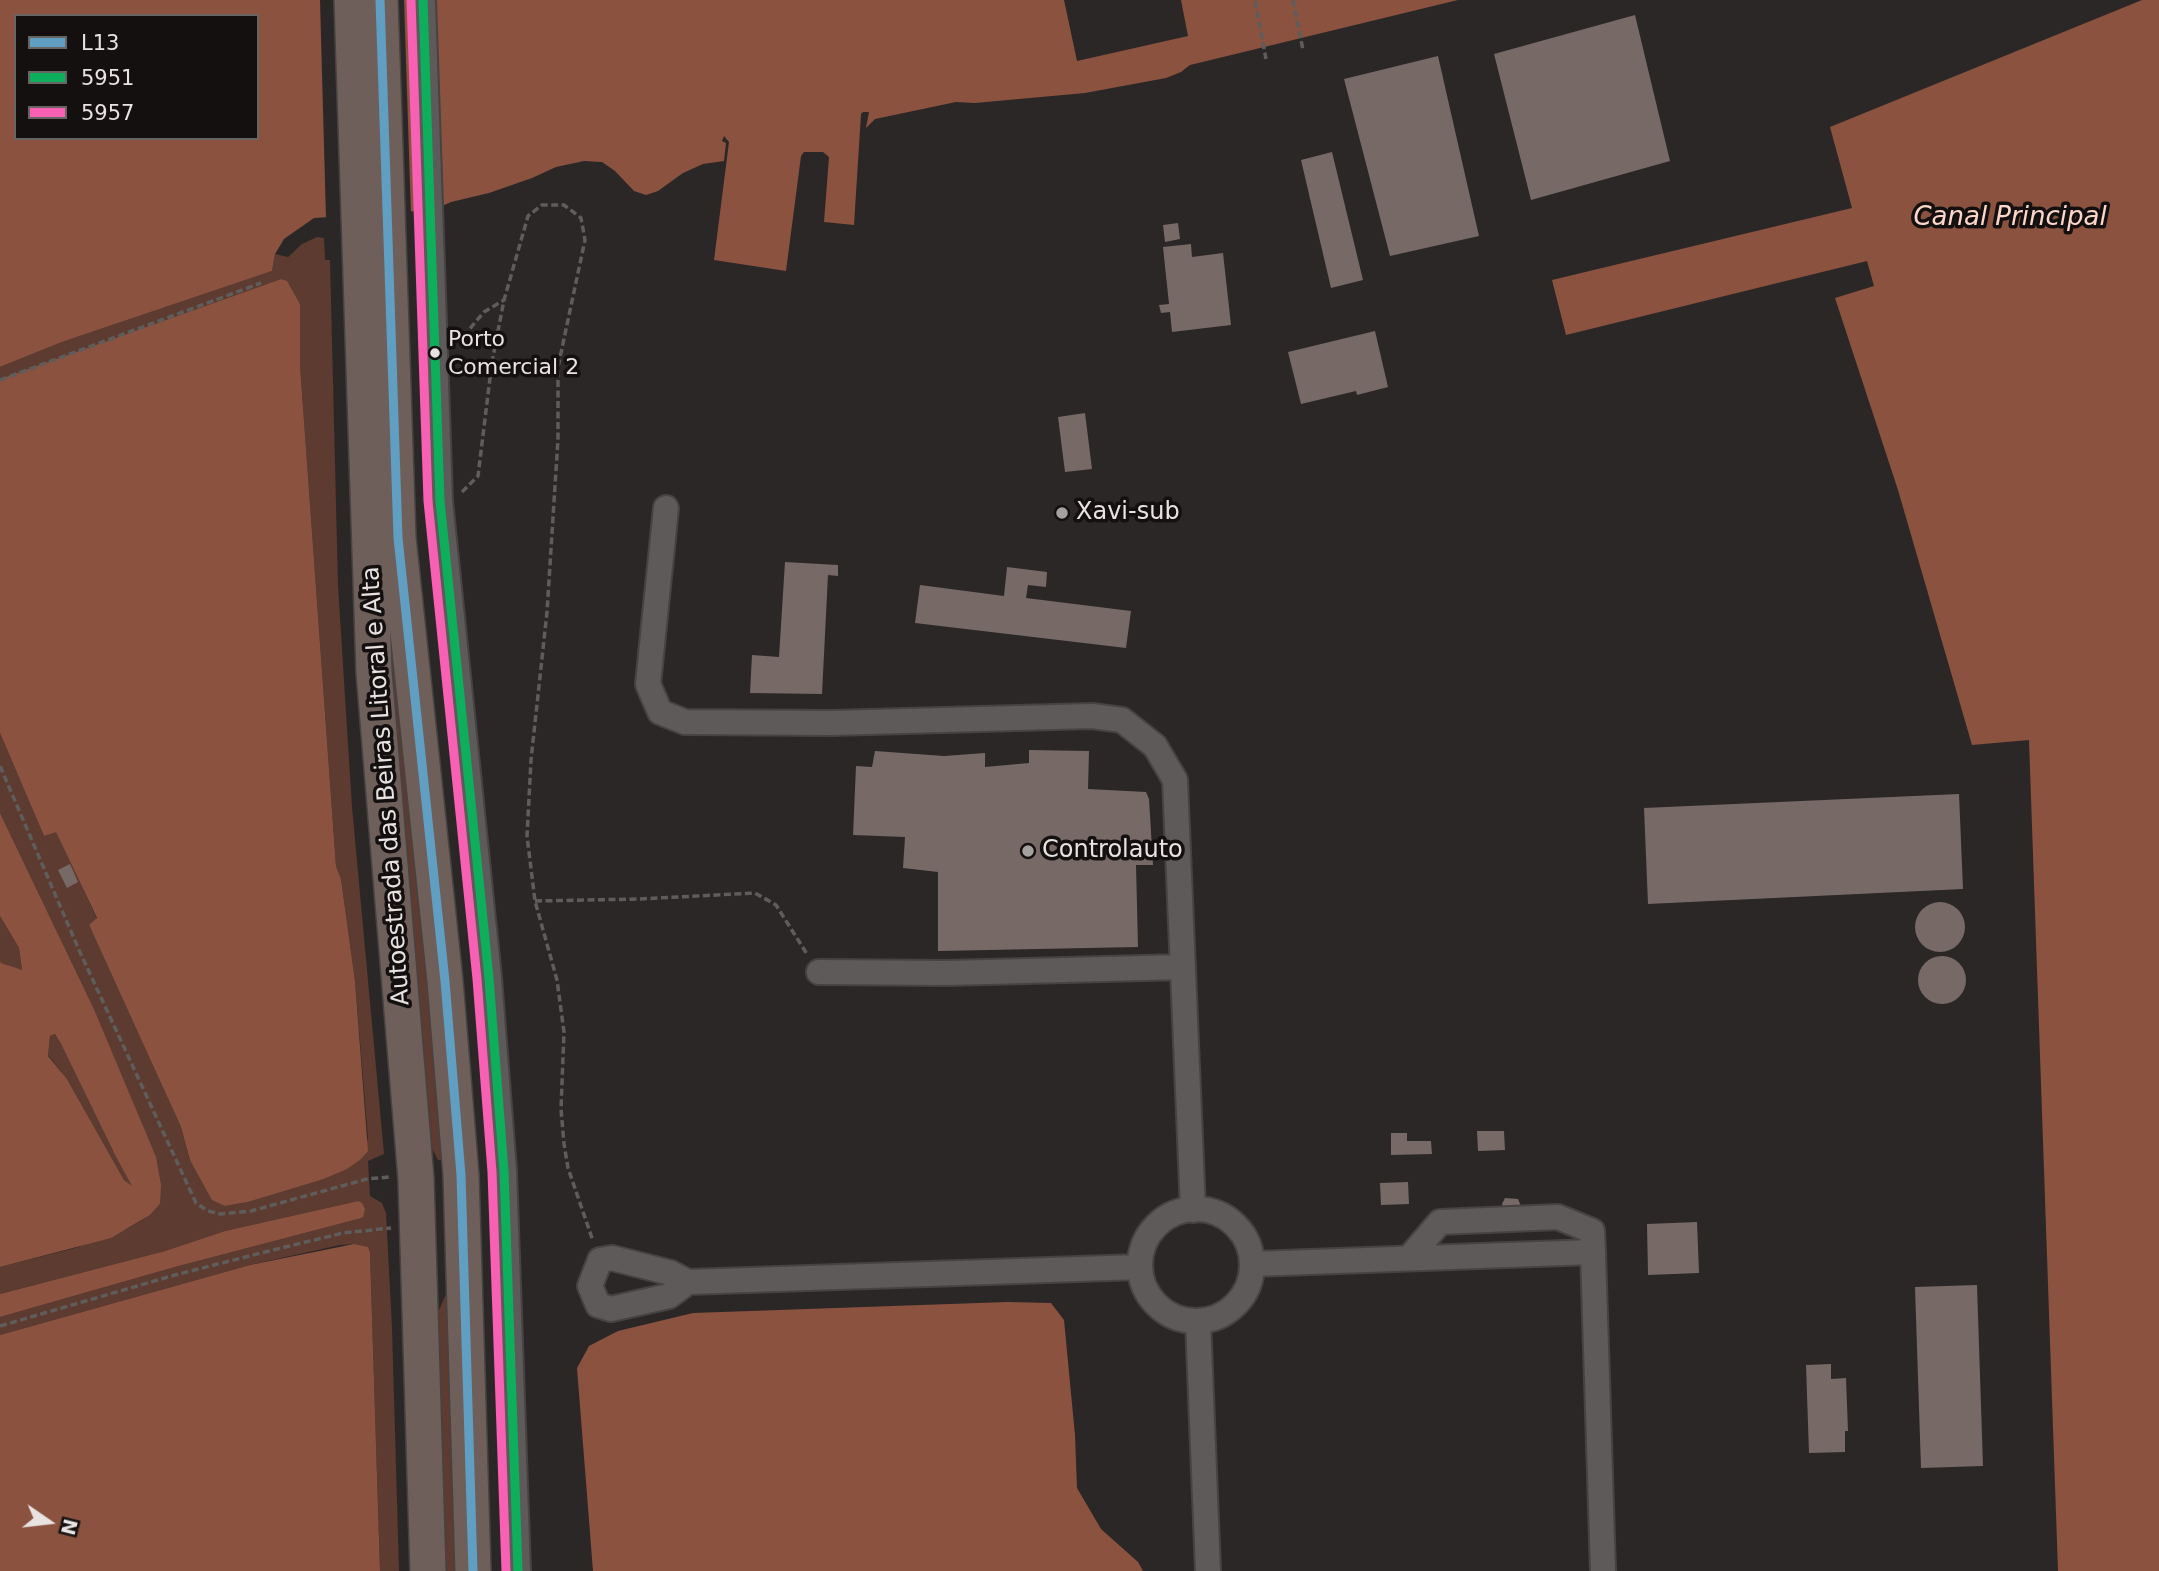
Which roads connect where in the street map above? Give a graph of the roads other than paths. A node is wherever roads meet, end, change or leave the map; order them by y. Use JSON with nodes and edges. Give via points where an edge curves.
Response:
{"nodes":[{"id":1,"x":352,"y":0,"type":"edge"},
{"id":2,"x":380,"y":0,"type":"edge"},
{"id":3,"x":423,"y":0,"type":"edge"},
{"id":4,"x":374,"y":255,"type":"junction"},
{"id":5,"x":666,"y":508,"type":"dead end"},
{"id":6,"x":1183,"y":967,"type":"junction"},
{"id":7,"x":819,"y":972,"type":"road end"},
{"id":8,"x":1193,"y":1210,"type":"junction"},
{"id":9,"x":1593,"y":1252,"type":"junction"},
{"id":10,"x":1409,"y":1258,"type":"junction"},
{"id":11,"x":1253,"y":1264,"type":"junction"},
{"id":12,"x":1139,"y":1267,"type":"junction"},
{"id":13,"x":688,"y":1282,"type":"junction"},
{"id":14,"x":1198,"y":1321,"type":"junction"},
{"id":15,"x":428,"y":1571,"type":"edge"},
{"id":16,"x":472,"y":1571,"type":"edge"},
{"id":17,"x":518,"y":1571,"type":"edge"},
{"id":18,"x":1208,"y":1571,"type":"edge"},
{"id":19,"x":1603,"y":1571,"type":"edge"}],
"edges":[{"from":1,"to":4,"type":"highway","name":"Autoestrada das Beiras Litoral e Alta"},
{"from":2,"to":4,"type":"highway","name":"Autoestrada das Beiras Litoral e Alta"},
{"from":3,"to":17,"type":"street","via":[[440,501],[503,1157]]},
{"from":4,"to":15,"type":"highway","name":"Autoestrada das Beiras Litoral e Alta","via":[[374,672],[416,1178]]},
{"from":4,"to":16,"type":"highway","name":"Autoestrada das Beiras Litoral e Alta","via":[[461,1175]]},
{"from":5,"to":6,"type":"street","via":[[648,684],[660,712],[685,722],[1091,716],[1122,720],[1155,746],[1175,780]]},
{"from":6,"to":7,"type":"street"},
{"from":6,"to":8,"type":"street"},
{"from":8,"to":11,"type":"street","via":[[1207,1209],[1230,1220],[1246,1239]]},
{"from":8,"to":12,"type":"street","via":[[1182,1210],[1159,1222],[1144,1242]]},
{"from":9,"to":10,"type":"street"},
{"from":9,"to":10,"type":"street","via":[[1592,1231],[1558,1217],[1440,1222]]},
{"from":9,"to":19,"type":"street"},
{"from":10,"to":11,"type":"street"},
{"from":11,"to":14,"type":"street","via":[[1248,1289],[1232,1309],[1210,1321]]},
{"from":12,"to":13,"type":"street"},
{"from":12,"to":14,"type":"street","via":[[1145,1292],[1161,1311],[1184,1321]]},
{"from":13,"to":13,"type":"street","via":[[612,1258],[600,1260],[590,1286],[598,1305],[611,1309],[669,1296]]},
{"from":14,"to":18,"type":"street"}]}
